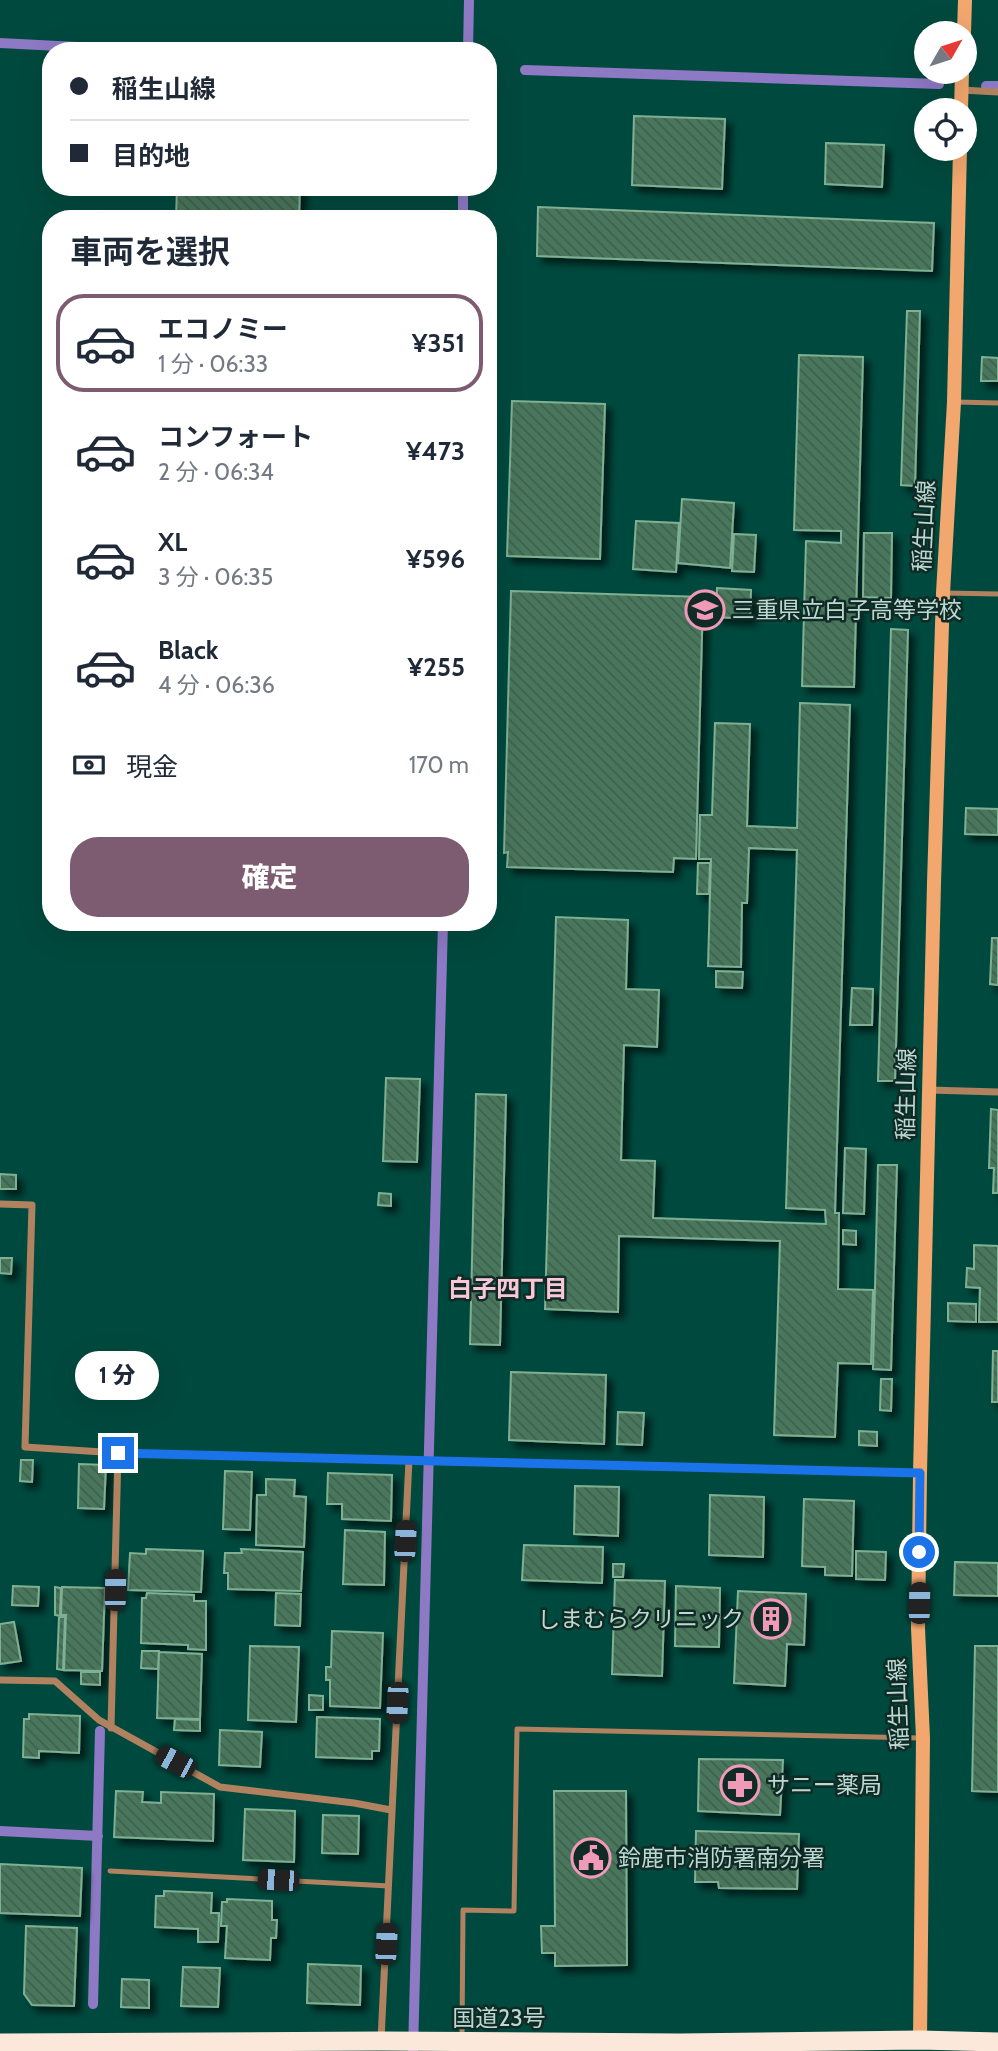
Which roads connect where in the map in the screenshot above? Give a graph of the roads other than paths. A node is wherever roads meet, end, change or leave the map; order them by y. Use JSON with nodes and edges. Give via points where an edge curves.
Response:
{"nodes":[{"id":1,"x":965,"y":0,"type":"edge"},
{"id":2,"x":964,"y":21,"type":"edge"},
{"id":3,"x":961,"y":84,"type":"edge"},
{"id":4,"x":961,"y":90,"type":"junction"},
{"id":5,"x":998,"y":92,"type":"edge"},
{"id":6,"x":961,"y":98,"type":"edge"},
{"id":7,"x":960,"y":161,"type":"edge"},
{"id":8,"x":954,"y":402,"type":"junction"},
{"id":9,"x":998,"y":402,"type":"edge"},
{"id":10,"x":943,"y":593,"type":"junction"},
{"id":11,"x":998,"y":594,"type":"edge"},
{"id":12,"x":929,"y":1090,"type":"junction"},
{"id":13,"x":998,"y":1092,"type":"edge"},
{"id":14,"x":0,"y":1204,"type":"edge"},
{"id":15,"x":118,"y":1453,"type":"junction"},
{"id":16,"x":409,"y":1460,"type":"junction"},
{"id":17,"x":920,"y":1473,"type":"junction"},
{"id":18,"x":0,"y":1680,"type":"edge"},
{"id":19,"x":111,"y":1728,"type":"junction"},
{"id":20,"x":923,"y":1738,"type":"junction"},
{"id":21,"x":391,"y":1810,"type":"junction"},
{"id":22,"x":110,"y":1871,"type":"dead end"},
{"id":23,"x":389,"y":1886,"type":"junction"},
{"id":24,"x":920,"y":2040,"type":"junction"},
{"id":25,"x":388,"y":2041,"type":"junction"},
{"id":26,"x":462,"y":2042,"type":"junction"},
{"id":27,"x":998,"y":2042,"type":"edge"},
{"id":28,"x":0,"y":2043,"type":"edge"}],
"edges":[{"from":1,"to":2,"type":"main road"},
{"from":3,"to":4,"type":"main road"},
{"from":4,"to":5,"type":"street"},
{"from":4,"to":6,"type":"main road"},
{"from":7,"to":8,"type":"main road","name":"稲生山線"},
{"from":8,"to":9,"type":"lane"},
{"from":8,"to":10,"type":"main road","name":"稲生山線"},
{"from":10,"to":11,"type":"lane"},
{"from":10,"to":12,"type":"main road","name":"稲生山線"},
{"from":12,"to":13,"type":"street"},
{"from":12,"to":17,"type":"main road","name":"稲生山線"},
{"from":14,"to":15,"type":"street","via":[[32,1205],[25,1447]]},
{"from":15,"to":16,"type":"street"},
{"from":15,"to":19,"type":"street"},
{"from":16,"to":17,"type":"street"},
{"from":16,"to":21,"type":"street"},
{"from":17,"to":20,"type":"main road","name":"稲生山線","via":[[918,1628]]},
{"from":18,"to":19,"type":"street","via":[[55,1681]]},
{"from":19,"to":21,"type":"street","via":[[220,1787]]},
{"from":20,"to":24,"type":"main road","name":"稲生山線"},
{"from":20,"to":26,"type":"lane","via":[[517,1729],[514,1910],[463,1910]]},
{"from":21,"to":23,"type":"street"},
{"from":22,"to":23,"type":"lane"},
{"from":23,"to":25,"type":"street"},
{"from":24,"to":26,"type":"highway","name":"国道23号"},
{"from":24,"to":27,"type":"highway","name":"国道23号"},
{"from":25,"to":26,"type":"highway","name":"国道23号"},
{"from":25,"to":28,"type":"highway","name":"国道23号"}]}
